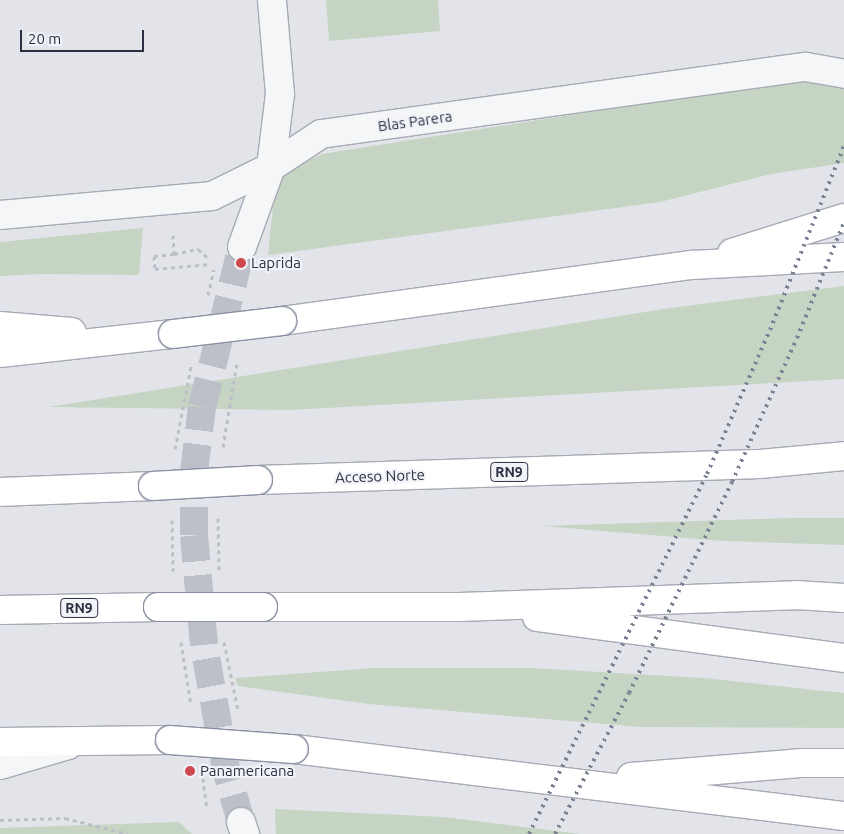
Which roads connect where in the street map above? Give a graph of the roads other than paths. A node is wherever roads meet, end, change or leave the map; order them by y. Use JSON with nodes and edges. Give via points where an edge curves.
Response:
{"nodes":[{"id":1,"x":272,"y":0,"type":"edge"},
{"id":2,"x":844,"y":74,"type":"edge"},
{"id":3,"x":271,"y":167,"type":"junction"},
{"id":4,"x":0,"y":215,"type":"edge"},
{"id":5,"x":844,"y":218,"type":"edge"},
{"id":6,"x":242,"y":247,"type":"tunnel mouth"},
{"id":7,"x":844,"y":257,"type":"edge"},
{"id":8,"x":692,"y":265,"type":"junction"},
{"id":9,"x":0,"y":326,"type":"edge"},
{"id":10,"x":128,"y":336,"type":"junction"},
{"id":11,"x":0,"y":353,"type":"edge"},
{"id":12,"x":844,"y":456,"type":"edge"},
{"id":13,"x":760,"y":464,"type":"junction"},
{"id":14,"x":844,"y":472,"type":"edge"},
{"id":15,"x":0,"y":492,"type":"edge"},
{"id":16,"x":844,"y":598,"type":"edge"},
{"id":17,"x":459,"y":606,"type":"junction"},
{"id":18,"x":0,"y":610,"type":"edge"},
{"id":19,"x":844,"y":658,"type":"edge"},
{"id":20,"x":0,"y":742,"type":"edge"},
{"id":21,"x":79,"y":742,"type":"junction"},
{"id":22,"x":844,"y":763,"type":"edge"},
{"id":23,"x":0,"y":764,"type":"edge"},
{"id":24,"x":577,"y":781,"type":"junction"},
{"id":25,"x":844,"y":816,"type":"edge"}],
"edges":[{"from":1,"to":3,"type":"street","via":[[280,94]]},
{"from":2,"to":3,"type":"street","name":"Blas Parera","via":[[806,67],[321,134]]},
{"from":3,"to":4,"type":"street","name":"Blas Parera","via":[[212,196]]},
{"from":3,"to":6,"type":"street"},
{"from":5,"to":8,"type":"highway"},
{"from":7,"to":8,"type":"highway"},
{"from":8,"to":10,"type":"highway","bridge":true,"via":[[282,321]]},
{"from":9,"to":10,"type":"highway"},
{"from":10,"to":11,"type":"highway"},
{"from":12,"to":13,"type":"highway"},
{"from":13,"to":14,"type":"highway"},
{"from":13,"to":15,"type":"highway","name":"Acceso Norte","number":"RN9","bridge":true},
{"from":16,"to":17,"type":"highway","via":[[796,595]]},
{"from":17,"to":18,"type":"highway","number":"RN9","bridge":true},
{"from":17,"to":19,"type":"highway"},
{"from":20,"to":21,"type":"highway"},
{"from":21,"to":23,"type":"street"},
{"from":21,"to":24,"type":"highway","bridge":true,"via":[[170,740],[294,749]]},
{"from":22,"to":24,"type":"highway","via":[[802,763]]},
{"from":24,"to":25,"type":"highway"}]}
